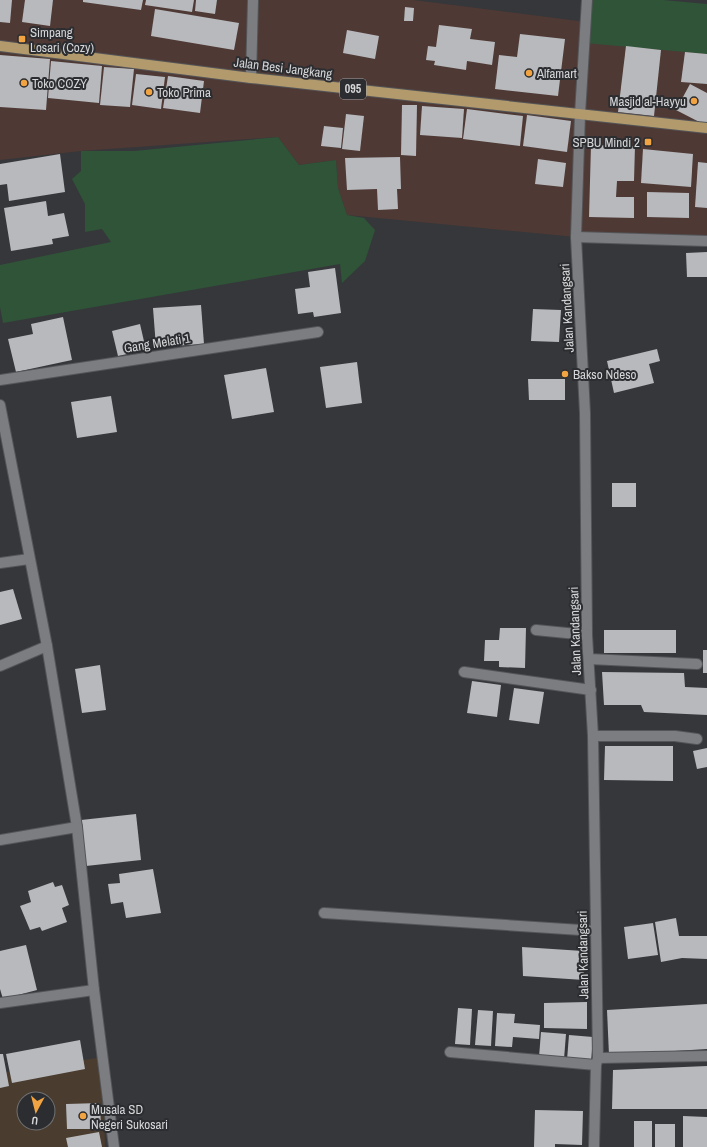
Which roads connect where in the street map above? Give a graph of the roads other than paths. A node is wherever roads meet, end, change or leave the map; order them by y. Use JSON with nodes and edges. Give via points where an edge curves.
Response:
{"nodes":[{"id":1,"x":253,"y":0,"type":"edge"},
{"id":2,"x":588,"y":0,"type":"edge"},
{"id":3,"x":0,"y":46,"type":"edge"},
{"id":4,"x":251,"y":78,"type":"junction"},
{"id":5,"x":580,"y":114,"type":"junction"},
{"id":6,"x":707,"y":128,"type":"edge"},
{"id":7,"x":576,"y":237,"type":"junction"},
{"id":8,"x":707,"y":241,"type":"edge"},
{"id":9,"x":318,"y":332,"type":"dead end"},
{"id":10,"x":0,"y":380,"type":"edge"},
{"id":11,"x":0,"y":405,"type":"edge"},
{"id":12,"x":29,"y":559,"type":"junction"},
{"id":13,"x":0,"y":563,"type":"edge"},
{"id":14,"x":536,"y":630,"type":"dead end"},
{"id":15,"x":587,"y":635,"type":"junction"},
{"id":16,"x":46,"y":646,"type":"junction"},
{"id":17,"x":589,"y":659,"type":"junction"},
{"id":18,"x":697,"y":664,"type":"dead end"},
{"id":19,"x":0,"y":666,"type":"edge"},
{"id":20,"x":464,"y":672,"type":"dead end"},
{"id":21,"x":590,"y":690,"type":"junction"},
{"id":22,"x":593,"y":736,"type":"junction"},
{"id":23,"x":696,"y":738,"type":"dead end"},
{"id":24,"x":77,"y":827,"type":"junction"},
{"id":25,"x":0,"y":840,"type":"edge"},
{"id":26,"x":324,"y":913,"type":"dead end"},
{"id":27,"x":596,"y":930,"type":"junction"},
{"id":28,"x":94,"y":990,"type":"junction"},
{"id":29,"x":0,"y":1003,"type":"edge"},
{"id":30,"x":450,"y":1052,"type":"dead end"},
{"id":31,"x":707,"y":1056,"type":"edge"},
{"id":32,"x":597,"y":1061,"type":"junction"},
{"id":33,"x":114,"y":1147,"type":"edge"},
{"id":34,"x":594,"y":1147,"type":"edge"}],
"edges":[{"from":1,"to":4,"type":"street"},
{"from":2,"to":5,"type":"street","name":"Jalan Kandangsari"},
{"from":3,"to":4,"type":"main road","name":"Jalan Besi Jangkang","number":"095"},
{"from":4,"to":5,"type":"main road","name":"Jalan Besi Jangkang","number":"095"},
{"from":5,"to":6,"type":"main road","name":"Jalan Besi Jangkang","number":"095"},
{"from":5,"to":7,"type":"street","name":"Jalan Kandangsari"},
{"from":7,"to":8,"type":"street"},
{"from":7,"to":15,"type":"street","name":"Jalan Kandangsari","via":[[585,413]]},
{"from":9,"to":10,"type":"street","name":"Gang Melati 1"},
{"from":11,"to":12,"type":"street"},
{"from":12,"to":13,"type":"street"},
{"from":12,"to":16,"type":"street"},
{"from":14,"to":15,"type":"street"},
{"from":15,"to":17,"type":"street","name":"Jalan Kandangsari"},
{"from":16,"to":19,"type":"street"},
{"from":16,"to":24,"type":"street"},
{"from":17,"to":18,"type":"street"},
{"from":17,"to":21,"type":"street","name":"Jalan Kandangsari"},
{"from":20,"to":21,"type":"street"},
{"from":21,"to":22,"type":"street","name":"Jalan Kandangsari"},
{"from":22,"to":23,"type":"street"},
{"from":22,"to":27,"type":"street","name":"Jalan Kandangsari"},
{"from":24,"to":25,"type":"street"},
{"from":24,"to":28,"type":"street"},
{"from":26,"to":27,"type":"street"},
{"from":27,"to":32,"type":"street","name":"Jalan Kandangsari"},
{"from":28,"to":29,"type":"street"},
{"from":28,"to":33,"type":"street"},
{"from":30,"to":32,"type":"street"},
{"from":31,"to":32,"type":"street"},
{"from":32,"to":34,"type":"street","name":"Jalan Kandangsari"}]}
